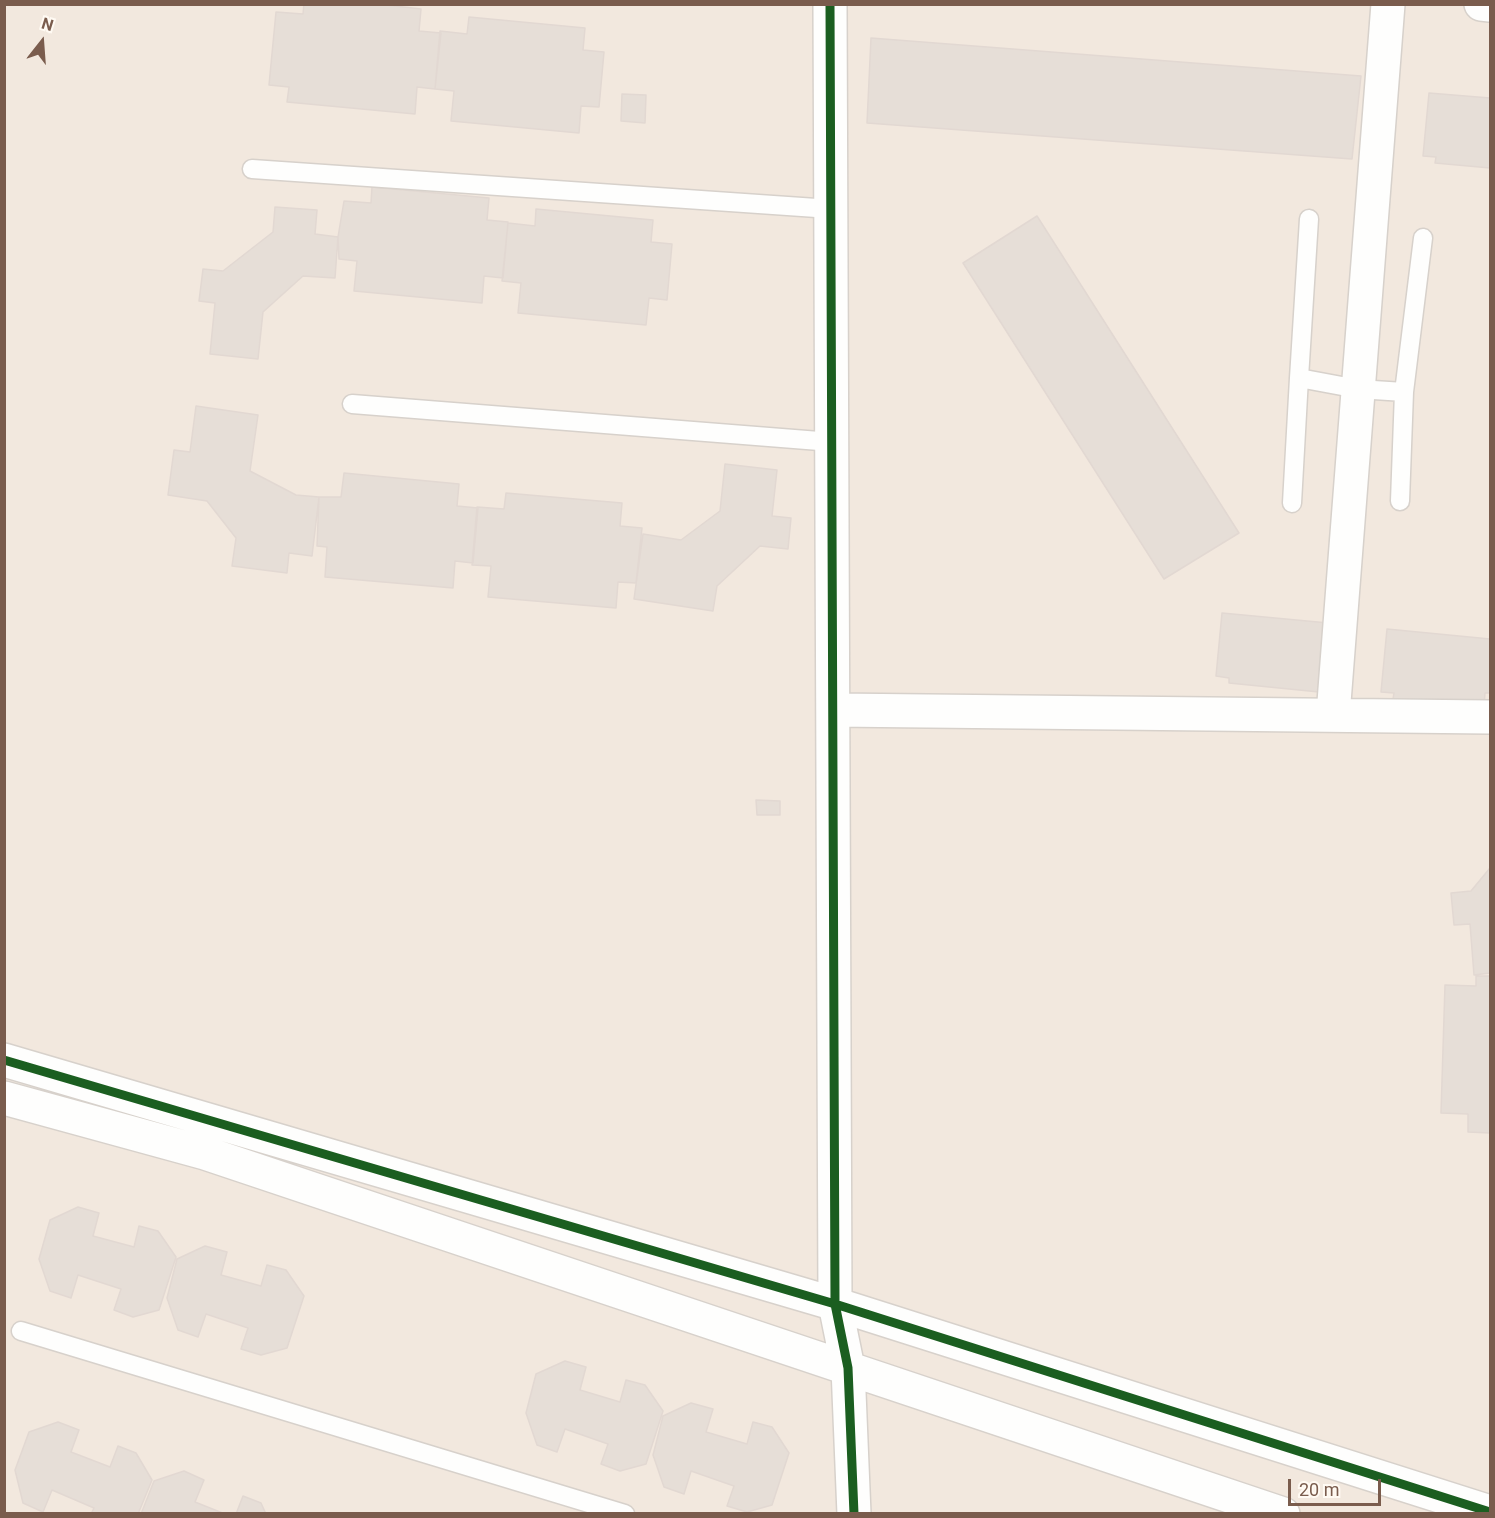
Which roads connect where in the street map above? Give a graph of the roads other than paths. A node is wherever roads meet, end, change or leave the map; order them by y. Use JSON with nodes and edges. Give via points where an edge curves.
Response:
{"nodes":[{"id":1,"x":830,"y":4,"type":"edge"},
{"id":2,"x":1388,"y":4,"type":"edge"},
{"id":3,"x":1481,"y":4,"type":"edge"},
{"id":4,"x":1491,"y":5,"type":"edge"},
{"id":5,"x":252,"y":169,"type":"dead end"},
{"id":6,"x":831,"y":209,"type":"junction"},
{"id":7,"x":1309,"y":219,"type":"dead end"},
{"id":8,"x":1423,"y":238,"type":"dead end"},
{"id":9,"x":1299,"y":378,"type":"junction"},
{"id":10,"x":1358,"y":389,"type":"junction"},
{"id":11,"x":1404,"y":392,"type":"junction"},
{"id":12,"x":352,"y":404,"type":"dead end"},
{"id":13,"x":832,"y":442,"type":"junction"},
{"id":14,"x":1400,"y":501,"type":"dead end"},
{"id":15,"x":1292,"y":503,"type":"dead end"},
{"id":16,"x":834,"y":710,"type":"junction"},
{"id":17,"x":1333,"y":715,"type":"junction"},
{"id":18,"x":1491,"y":717,"type":"edge"},
{"id":19,"x":4,"y":1060,"type":"edge"},
{"id":20,"x":4,"y":1098,"type":"edge"},
{"id":21,"x":835,"y":1304,"type":"junction"},
{"id":22,"x":21,"y":1331,"type":"dead end"},
{"id":23,"x":848,"y":1368,"type":"junction"},
{"id":24,"x":1491,"y":1512,"type":"edge"},
{"id":25,"x":626,"y":1514,"type":"edge"},
{"id":26,"x":854,"y":1514,"type":"edge"},
{"id":27,"x":1283,"y":1514,"type":"edge"}],
"edges":[{"from":1,"to":6,"type":"street"},
{"from":2,"to":10,"type":"street"},
{"from":3,"to":4,"type":"street"},
{"from":5,"to":6,"type":"lane"},
{"from":6,"to":13,"type":"street"},
{"from":7,"to":9,"type":"lane"},
{"from":8,"to":11,"type":"lane"},
{"from":9,"to":10,"type":"lane"},
{"from":9,"to":15,"type":"lane"},
{"from":10,"to":11,"type":"lane"},
{"from":10,"to":17,"type":"street"},
{"from":11,"to":14,"type":"lane"},
{"from":12,"to":13,"type":"lane"},
{"from":13,"to":16,"type":"street"},
{"from":16,"to":17,"type":"street"},
{"from":16,"to":21,"type":"street"},
{"from":17,"to":18,"type":"street"},
{"from":19,"to":21,"type":"street"},
{"from":20,"to":23,"type":"street","via":[[205,1153]]},
{"from":21,"to":23,"type":"street"},
{"from":21,"to":24,"type":"street"},
{"from":22,"to":25,"type":"lane"},
{"from":23,"to":26,"type":"street"},
{"from":23,"to":27,"type":"street"}]}
